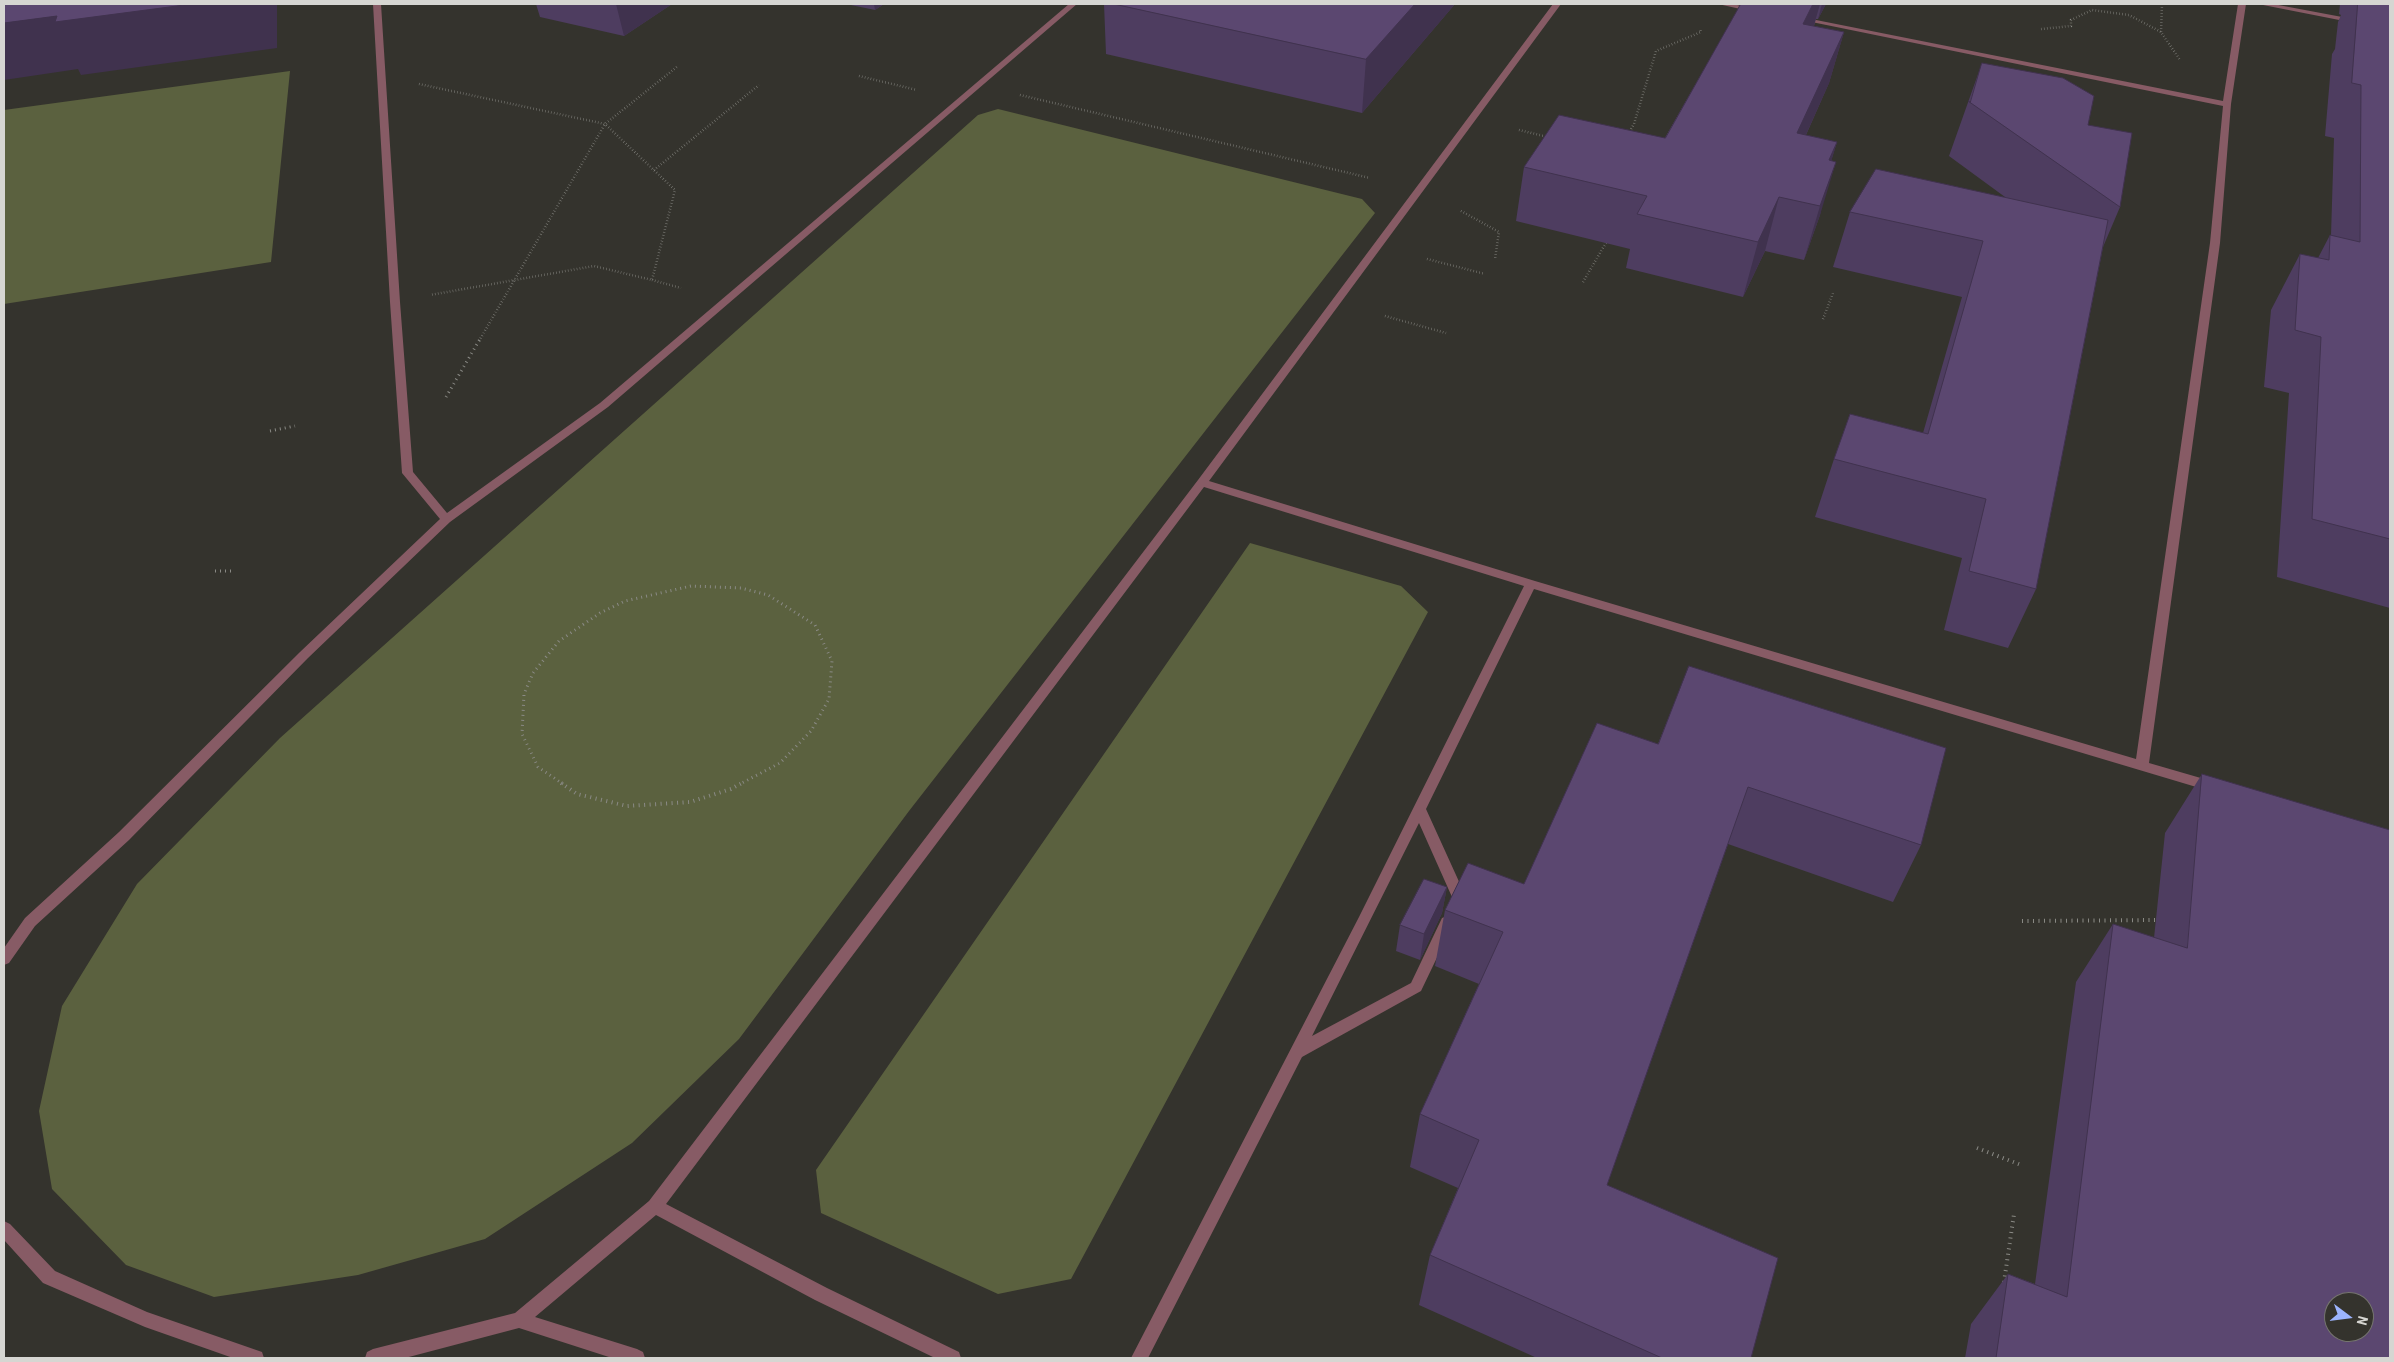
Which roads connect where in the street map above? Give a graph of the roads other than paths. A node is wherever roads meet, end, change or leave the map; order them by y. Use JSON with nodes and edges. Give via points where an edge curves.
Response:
{"nodes":[{"id":1,"x":377,"y":4,"type":"edge"},
{"id":2,"x":1072,"y":4,"type":"edge"},
{"id":3,"x":1557,"y":4,"type":"edge"},
{"id":4,"x":1724,"y":4,"type":"edge"},
{"id":5,"x":2242,"y":4,"type":"edge"},
{"id":6,"x":2262,"y":4,"type":"edge"},
{"id":7,"x":1764,"y":12,"type":"edge"},
{"id":8,"x":1792,"y":18,"type":"edge"},
{"id":9,"x":2390,"y":28,"type":"edge"},
{"id":10,"x":2227,"y":104,"type":"junction"},
{"id":11,"x":1202,"y":482,"type":"junction"},
{"id":12,"x":446,"y":519,"type":"junction"},
{"id":13,"x":1531,"y":584,"type":"junction"},
{"id":14,"x":2142,"y":766,"type":"junction"},
{"id":15,"x":2228,"y":792,"type":"edge"},
{"id":16,"x":1420,"y":810,"type":"junction"},
{"id":17,"x":4,"y":958,"type":"edge"},
{"id":18,"x":1297,"y":1052,"type":"junction"},
{"id":19,"x":655,"y":1206,"type":"junction"},
{"id":20,"x":4,"y":1229,"type":"edge"},
{"id":21,"x":519,"y":1320,"type":"junction"},
{"id":22,"x":256,"y":1358,"type":"edge"},
{"id":23,"x":373,"y":1358,"type":"edge"},
{"id":24,"x":637,"y":1358,"type":"edge"},
{"id":25,"x":953,"y":1358,"type":"edge"},
{"id":26,"x":1140,"y":1358,"type":"edge"}],
"edges":[{"from":1,"to":12,"type":"street","via":[[408,473]]},
{"from":2,"to":12,"type":"street","via":[[604,404]]},
{"from":3,"to":11,"type":"street"},
{"from":4,"to":7,"type":"street"},
{"from":5,"to":10,"type":"street"},
{"from":6,"to":9,"type":"street"},
{"from":8,"to":10,"type":"street"},
{"from":10,"to":14,"type":"street","via":[[2215,243]]},
{"from":11,"to":13,"type":"street"},
{"from":11,"to":19,"type":"street"},
{"from":12,"to":17,"type":"street","via":[[304,655],[124,836],[30,922]]},
{"from":13,"to":14,"type":"street"},
{"from":13,"to":16,"type":"street"},
{"from":14,"to":15,"type":"street"},
{"from":16,"to":18,"type":"street"},
{"from":16,"to":18,"type":"street","via":[[1459,897],[1416,987]]},
{"from":18,"to":26,"type":"street"},
{"from":19,"to":21,"type":"street"},
{"from":19,"to":25,"type":"street","via":[[821,1294]]},
{"from":20,"to":22,"type":"street","via":[[49,1277],[145,1320]]},
{"from":21,"to":23,"type":"street"},
{"from":21,"to":24,"type":"street"}]}
